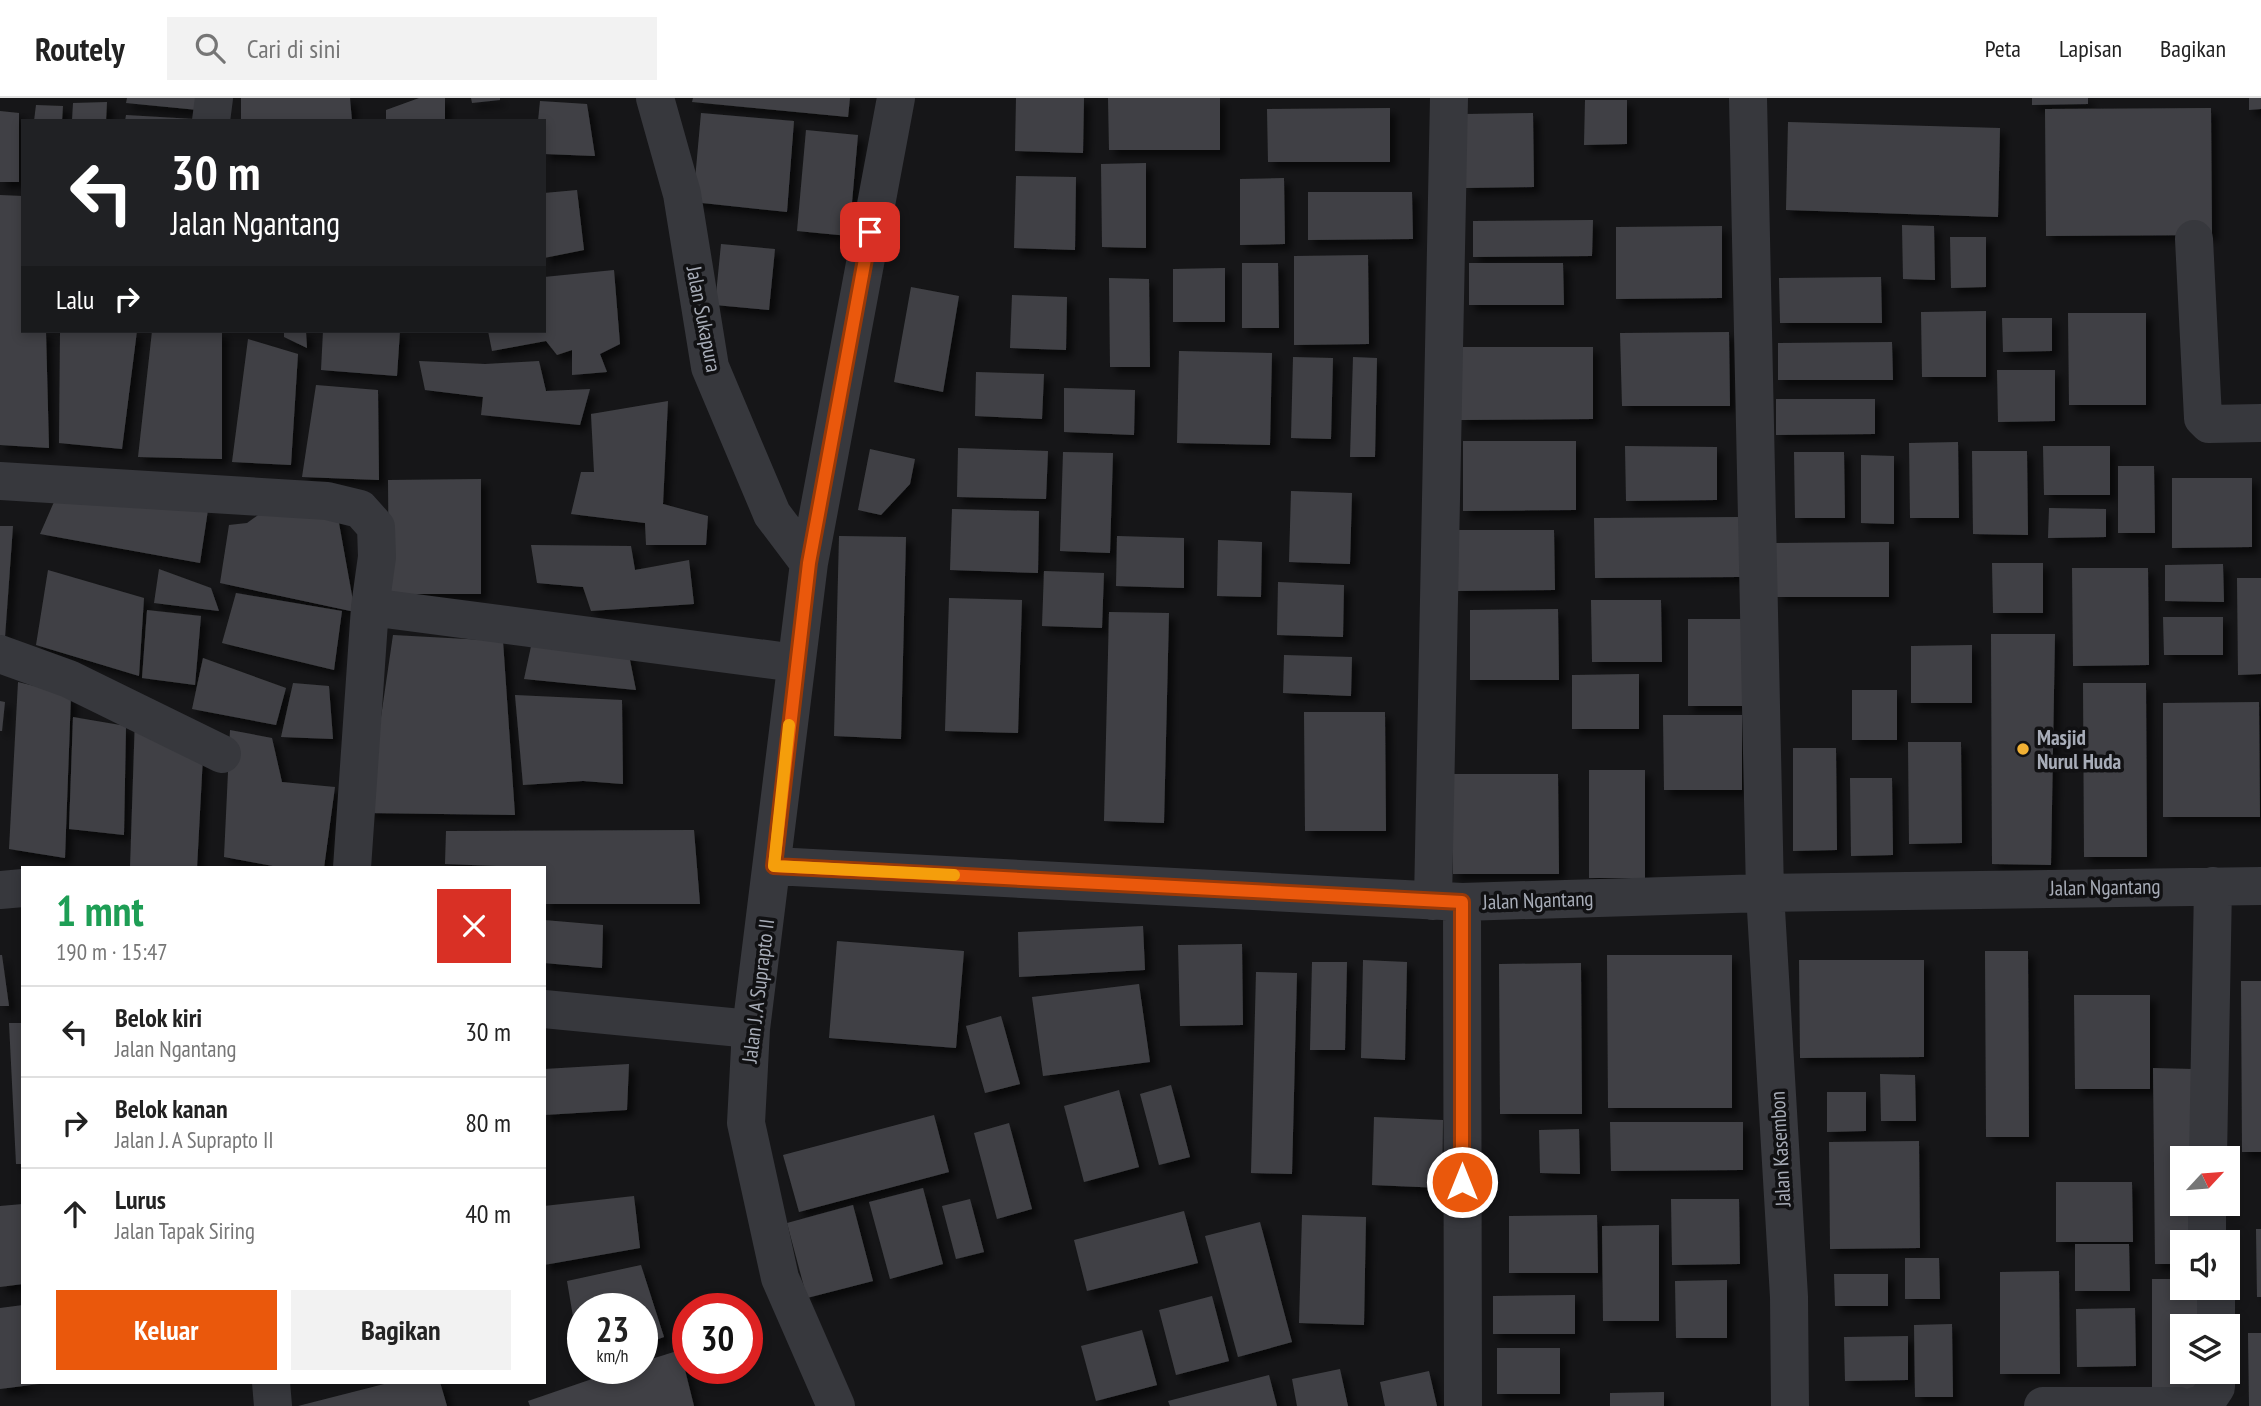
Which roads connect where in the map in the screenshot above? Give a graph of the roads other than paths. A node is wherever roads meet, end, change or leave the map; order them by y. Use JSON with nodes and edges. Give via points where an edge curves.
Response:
{"nodes":[{"id":1,"x":214,"y":98,"type":"edge"},
{"id":2,"x":655,"y":98,"type":"edge"},
{"id":3,"x":896,"y":98,"type":"edge"},
{"id":4,"x":1449,"y":98,"type":"edge"},
{"id":5,"x":1748,"y":98,"type":"edge"},
{"id":6,"x":211,"y":119,"type":"edge"},
{"id":7,"x":2194,"y":239,"type":"dead end"},
{"id":8,"x":2261,"y":424,"type":"edge"},
{"id":9,"x":0,"y":481,"type":"edge"},
{"id":10,"x":809,"y":563,"type":"junction"},
{"id":11,"x":370,"y":607,"type":"junction"},
{"id":12,"x":0,"y":654,"type":"edge"},
{"id":13,"x":796,"y":663,"type":"junction"},
{"id":14,"x":222,"y":754,"type":"dead end"},
{"id":15,"x":352,"y":866,"type":"edge"},
{"id":16,"x":774,"y":866,"type":"junction"},
{"id":17,"x":2213,"y":886,"type":"junction"},
{"id":18,"x":2261,"y":886,"type":"edge"},
{"id":19,"x":21,"y":888,"type":"edge"},
{"id":20,"x":0,"y":890,"type":"edge"},
{"id":21,"x":1765,"y":892,"type":"junction"},
{"id":22,"x":1447,"y":901,"type":"junction"},
{"id":23,"x":546,"y":1009,"type":"edge"},
{"id":24,"x":751,"y":1029,"type":"junction"},
{"id":25,"x":2208,"y":1146,"type":"edge"},
{"id":26,"x":271,"y":1384,"type":"edge"},
{"id":27,"x":2216,"y":1384,"type":"edge"},
{"id":28,"x":273,"y":1406,"type":"edge"},
{"id":29,"x":836,"y":1406,"type":"edge"},
{"id":30,"x":1462,"y":1406,"type":"edge"},
{"id":31,"x":1790,"y":1406,"type":"edge"},
{"id":32,"x":2043,"y":1406,"type":"edge"},
{"id":33,"x":2179,"y":1406,"type":"edge"},
{"id":34,"x":2195,"y":1406,"type":"edge"}],
"edges":[{"from":1,"to":6,"type":"street"},
{"from":2,"to":10,"type":"street","name":"Jalan Sukapura","via":[[682,194],[710,367],[772,514]]},
{"from":3,"to":10,"type":"street","name":"Jalan J. A Suprapto II"},
{"from":4,"to":22,"type":"street"},
{"from":5,"to":21,"type":"street","name":"Jalan Kasembon"},
{"from":7,"to":8,"type":"street","via":[[2203,418],[2209,424]]},
{"from":9,"to":11,"type":"street","via":[[327,501],[360,509],[376,527]]},
{"from":10,"to":13,"type":"street","name":"Jalan J. A Suprapto II"},
{"from":11,"to":13,"type":"street"},
{"from":11,"to":15,"type":"street"},
{"from":12,"to":14,"type":"street","via":[[69,679]]},
{"from":13,"to":16,"type":"street","name":"Jalan J. A Suprapto II"},
{"from":16,"to":22,"type":"street","name":"Jalan Ngantang"},
{"from":16,"to":24,"type":"street","name":"Jalan J. A Suprapto II"},
{"from":17,"to":18,"type":"street","name":"Jalan Ngantang"},
{"from":17,"to":21,"type":"street","name":"Jalan Ngantang"},
{"from":17,"to":25,"type":"street"},
{"from":19,"to":20,"type":"street"},
{"from":21,"to":22,"type":"street","name":"Jalan Ngantang"},
{"from":21,"to":31,"type":"street","name":"Jalan Kasembon","via":[[1789,1297]]},
{"from":22,"to":30,"type":"street"},
{"from":23,"to":24,"type":"street"},
{"from":24,"to":29,"type":"street","name":"Jalan J. A Suprapto II","via":[[746,1123],[780,1278]]},
{"from":26,"to":28,"type":"street"},
{"from":27,"to":34,"type":"street","via":[[2206,1402]]},
{"from":32,"to":33,"type":"street"}]}
